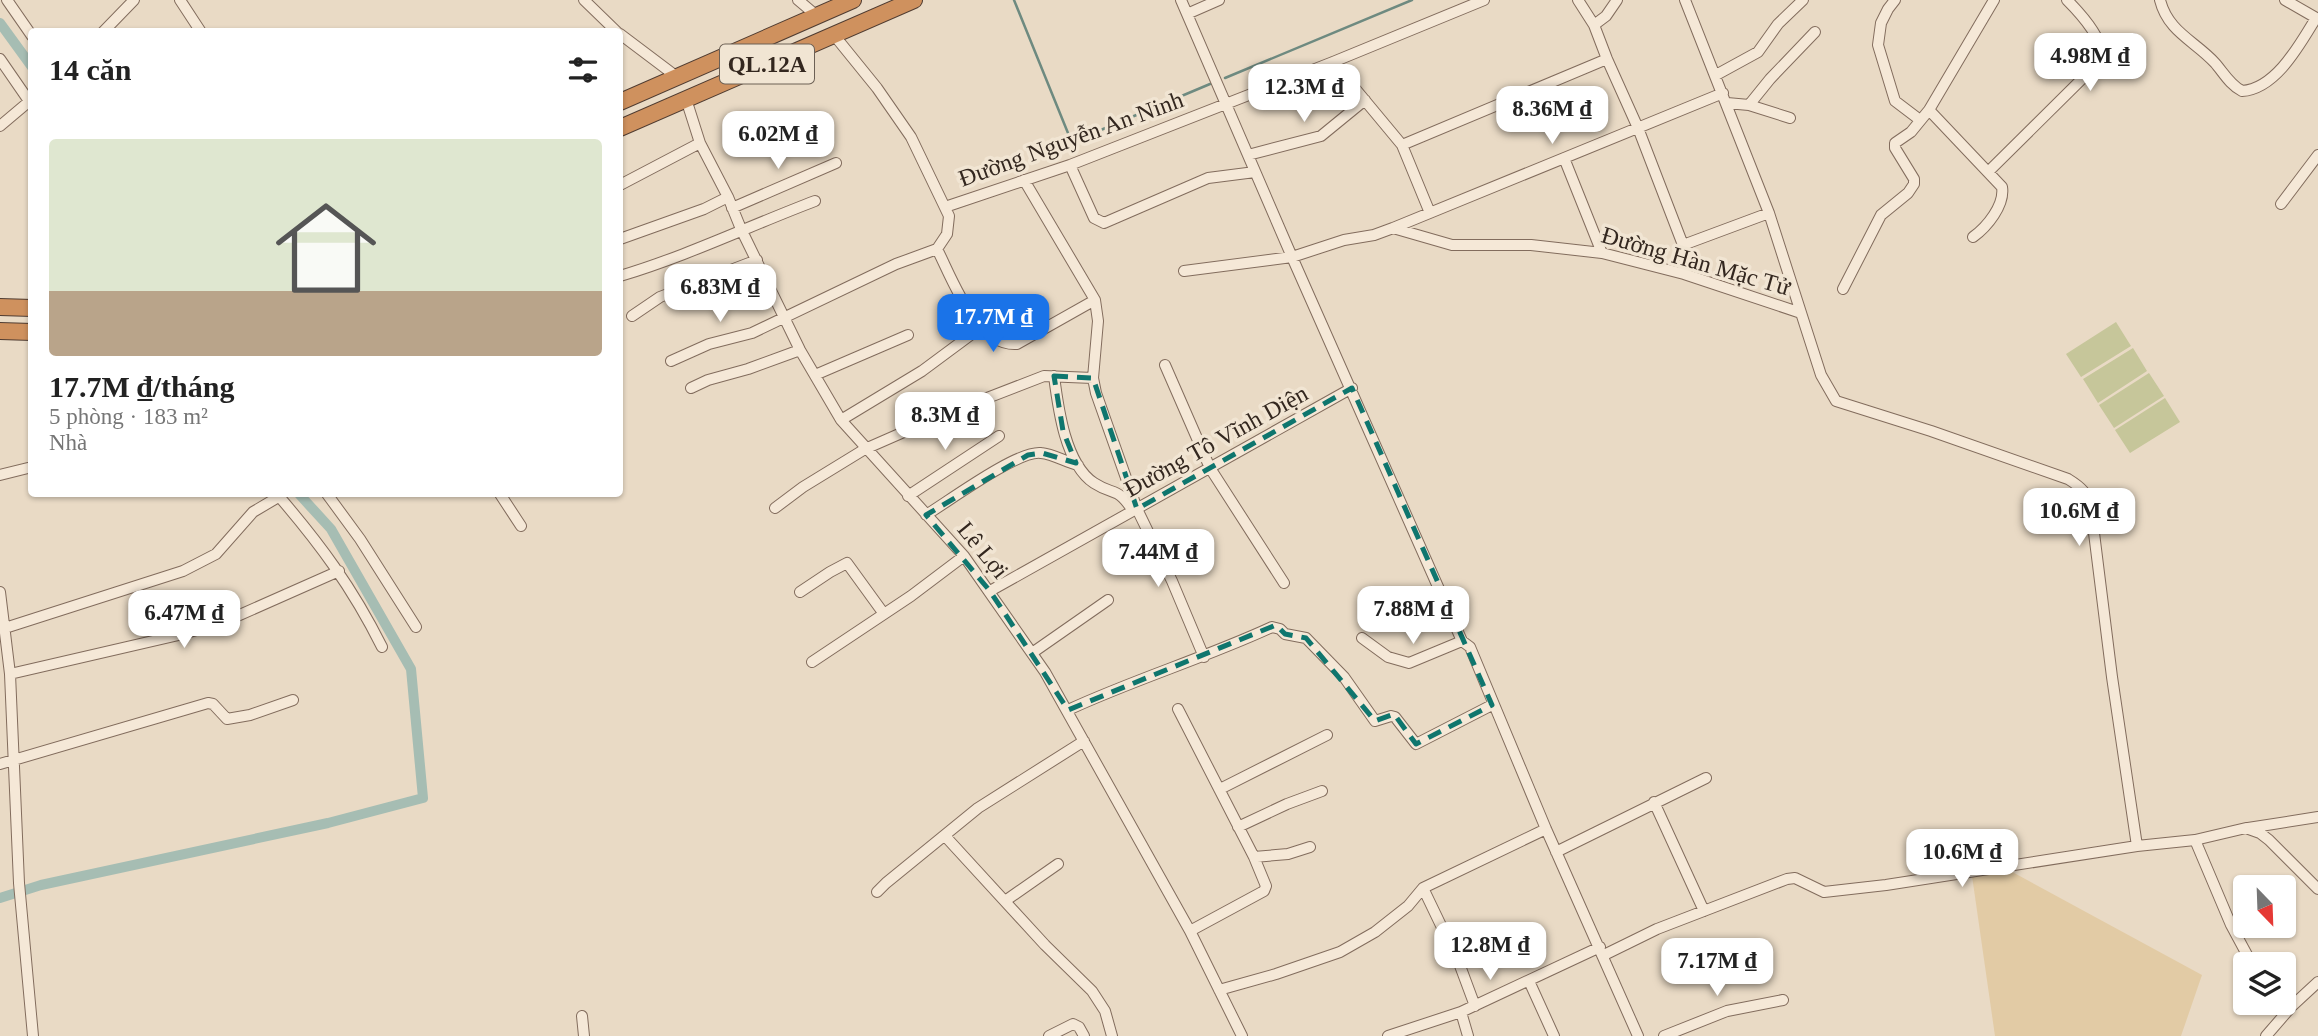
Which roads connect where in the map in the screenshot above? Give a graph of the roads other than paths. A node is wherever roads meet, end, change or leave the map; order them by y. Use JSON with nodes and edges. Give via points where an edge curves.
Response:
{"nodes":[{"id":1,"x":6,"y":0,"type":"edge"},
{"id":2,"x":134,"y":0,"type":"edge"},
{"id":3,"x":180,"y":0,"type":"edge"},
{"id":4,"x":798,"y":0,"type":"edge"},
{"id":5,"x":853,"y":0,"type":"edge"},
{"id":6,"x":1181,"y":0,"type":"edge"},
{"id":7,"x":1219,"y":0,"type":"edge"},
{"id":8,"x":1484,"y":0,"type":"edge"},
{"id":9,"x":1577,"y":0,"type":"edge"},
{"id":10,"x":1617,"y":0,"type":"edge"},
{"id":11,"x":1685,"y":0,"type":"edge"},
{"id":12,"x":1803,"y":0,"type":"edge"},
{"id":13,"x":1894,"y":0,"type":"edge"},
{"id":14,"x":1994,"y":0,"type":"edge"},
{"id":15,"x":2067,"y":0,"type":"edge"},
{"id":16,"x":2160,"y":0,"type":"edge"},
{"id":17,"x":2285,"y":0,"type":"edge"},
{"id":18,"x":909,"y":1,"type":"edge"},
{"id":19,"x":589,"y":2,"type":"edge"},
{"id":20,"x":1187,"y":13,"type":"junction"},
{"id":21,"x":817,"y":16,"type":"junction"},
{"id":22,"x":2317,"y":18,"type":"edge"},
{"id":23,"x":607,"y":23,"type":"junction"},
{"id":24,"x":1594,"y":25,"type":"junction"},
{"id":25,"x":107,"y":28,"type":"edge"},
{"id":26,"x":198,"y":28,"type":"edge"},
{"id":27,"x":602,"y":28,"type":"edge"},
{"id":28,"x":612,"y":28,"type":"edge"},
{"id":29,"x":28,"y":30,"type":"edge"},
{"id":30,"x":1815,"y":32,"type":"dead end"},
{"id":31,"x":834,"y":35,"type":"junction"},
{"id":32,"x":623,"y":37,"type":"edge"},
{"id":33,"x":2133,"y":39,"type":"dead end"},
{"id":34,"x":2103,"y":54,"type":"junction"},
{"id":35,"x":0,"y":59,"type":"edge"},
{"id":36,"x":1607,"y":59,"type":"junction"},
{"id":37,"x":1333,"y":62,"type":"junction"},
{"id":38,"x":1716,"y":75,"type":"junction"},
{"id":39,"x":677,"y":77,"type":"junction"},
{"id":40,"x":28,"y":97,"type":"edge"},
{"id":41,"x":1725,"y":98,"type":"junction"},
{"id":42,"x":686,"y":99,"type":"junction"},
{"id":43,"x":1365,"y":100,"type":"junction"},
{"id":44,"x":623,"y":101,"type":"edge"},
{"id":45,"x":28,"y":102,"type":"edge"},
{"id":46,"x":1226,"y":104,"type":"junction"},
{"id":47,"x":1749,"y":105,"type":"junction"},
{"id":48,"x":1929,"y":110,"type":"junction"},
{"id":49,"x":1790,"y":118,"type":"dead end"},
{"id":50,"x":1920,"y":120,"type":"junction"},
{"id":51,"x":0,"y":127,"type":"edge"},
{"id":52,"x":623,"y":127,"type":"edge"},
{"id":53,"x":1638,"y":128,"type":"junction"},
{"id":54,"x":701,"y":143,"type":"junction"},
{"id":55,"x":1402,"y":145,"type":"junction"},
{"id":56,"x":1248,"y":155,"type":"junction"},
{"id":57,"x":2318,"y":155,"type":"edge"},
{"id":58,"x":1564,"y":158,"type":"junction"},
{"id":59,"x":836,"y":163,"type":"dead end"},
{"id":60,"x":1070,"y":165,"type":"junction"},
{"id":61,"x":1255,"y":172,"type":"junction"},
{"id":62,"x":1988,"y":172,"type":"junction"},
{"id":63,"x":1024,"y":180,"type":"junction"},
{"id":64,"x":623,"y":183,"type":"edge"},
{"id":65,"x":815,"y":201,"type":"dead end"},
{"id":66,"x":730,"y":202,"type":"junction"},
{"id":67,"x":2281,"y":204,"type":"dead end"},
{"id":68,"x":945,"y":207,"type":"junction"},
{"id":69,"x":1430,"y":213,"type":"junction"},
{"id":70,"x":1769,"y":213,"type":"junction"},
{"id":71,"x":1393,"y":228,"type":"junction"},
{"id":72,"x":741,"y":229,"type":"junction"},
{"id":73,"x":1973,"y":237,"type":"dead end"},
{"id":74,"x":623,"y":238,"type":"edge"},
{"id":75,"x":1683,"y":245,"type":"junction"},
{"id":76,"x":937,"y":249,"type":"junction"},
{"id":77,"x":1602,"y":253,"type":"junction"},
{"id":78,"x":1292,"y":257,"type":"junction"},
{"id":79,"x":757,"y":260,"type":"junction"},
{"id":80,"x":1184,"y":271,"type":"dead end"},
{"id":81,"x":1684,"y":274,"type":"junction"},
{"id":82,"x":623,"y":275,"type":"edge"},
{"id":83,"x":1843,"y":289,"type":"dead end"},
{"id":84,"x":1095,"y":300,"type":"junction"},
{"id":85,"x":0,"y":307,"type":"edge"},
{"id":86,"x":26,"y":308,"type":"edge"},
{"id":87,"x":1801,"y":313,"type":"junction"},
{"id":88,"x":632,"y":316,"type":"dead end"},
{"id":89,"x":785,"y":318,"type":"junction"},
{"id":90,"x":980,"y":328,"type":"junction"},
{"id":91,"x":0,"y":331,"type":"edge"},
{"id":92,"x":25,"y":332,"type":"edge"},
{"id":93,"x":908,"y":335,"type":"dead end"},
{"id":94,"x":800,"y":350,"type":"junction"},
{"id":95,"x":671,"y":361,"type":"dead end"},
{"id":96,"x":1165,"y":365,"type":"dead end"},
{"id":97,"x":815,"y":375,"type":"junction"},
{"id":98,"x":1054,"y":376,"type":"junction"},
{"id":99,"x":1093,"y":378,"type":"junction"},
{"id":100,"x":691,"y":388,"type":"dead end"},
{"id":101,"x":1352,"y":388,"type":"junction"},
{"id":102,"x":841,"y":420,"type":"junction"},
{"id":103,"x":999,"y":436,"type":"dead end"},
{"id":104,"x":865,"y":449,"type":"junction"},
{"id":105,"x":1078,"y":465,"type":"junction"},
{"id":106,"x":28,"y":468,"type":"edge"},
{"id":107,"x":1210,"y":468,"type":"junction"},
{"id":108,"x":0,"y":475,"type":"edge"},
{"id":109,"x":908,"y":496,"type":"junction"},
{"id":110,"x":276,"y":497,"type":"edge"},
{"id":111,"x":281,"y":497,"type":"edge"},
{"id":112,"x":329,"y":497,"type":"edge"},
{"id":113,"x":502,"y":497,"type":"edge"},
{"id":114,"x":775,"y":508,"type":"dead end"},
{"id":115,"x":1135,"y":510,"type":"junction"},
{"id":116,"x":926,"y":515,"type":"junction"},
{"id":117,"x":521,"y":526,"type":"dead end"},
{"id":118,"x":964,"y":556,"type":"junction"},
{"id":119,"x":339,"y":571,"type":"junction"},
{"id":120,"x":1283,"y":583,"type":"dead end"},
{"id":121,"x":990,"y":591,"type":"junction"},
{"id":122,"x":0,"y":592,"type":"edge"},
{"id":123,"x":800,"y":593,"type":"dead end"},
{"id":124,"x":1108,"y":600,"type":"dead end"},
{"id":125,"x":884,"y":614,"type":"junction"},
{"id":126,"x":416,"y":627,"type":"dead end"},
{"id":127,"x":5,"y":628,"type":"junction"},
{"id":128,"x":1362,"y":638,"type":"dead end"},
{"id":129,"x":1462,"y":641,"type":"junction"},
{"id":130,"x":382,"y":647,"type":"dead end"},
{"id":131,"x":1032,"y":653,"type":"junction"},
{"id":132,"x":1204,"y":657,"type":"junction"},
{"id":133,"x":4,"y":660,"type":"edge"},
{"id":134,"x":812,"y":662,"type":"dead end"},
{"id":135,"x":10,"y":674,"type":"junction"},
{"id":136,"x":293,"y":700,"type":"dead end"},
{"id":137,"x":1492,"y":705,"type":"junction"},
{"id":138,"x":1178,"y":709,"type":"dead end"},
{"id":139,"x":1068,"y":710,"type":"junction"},
{"id":140,"x":1326,"y":735,"type":"dead end"},
{"id":141,"x":1084,"y":740,"type":"junction"},
{"id":142,"x":13,"y":761,"type":"junction"},
{"id":143,"x":0,"y":764,"type":"edge"},
{"id":144,"x":1706,"y":778,"type":"dead end"},
{"id":145,"x":1220,"y":789,"type":"junction"},
{"id":146,"x":1322,"y":791,"type":"dead end"},
{"id":147,"x":1654,"y":802,"type":"junction"},
{"id":148,"x":2318,"y":817,"type":"edge"},
{"id":149,"x":1238,"y":827,"type":"junction"},
{"id":150,"x":2246,"y":828,"type":"junction"},
{"id":151,"x":1546,"y":829,"type":"junction"},
{"id":152,"x":945,"y":836,"type":"junction"},
{"id":153,"x":2195,"y":840,"type":"junction"},
{"id":154,"x":2137,"y":846,"type":"junction"},
{"id":155,"x":1310,"y":848,"type":"dead end"},
{"id":156,"x":1556,"y":852,"type":"junction"},
{"id":157,"x":1254,"y":857,"type":"junction"},
{"id":158,"x":1058,"y":864,"type":"dead end"},
{"id":159,"x":1423,"y":888,"type":"junction"},
{"id":160,"x":2318,"y":889,"type":"edge"},
{"id":161,"x":877,"y":892,"type":"dead end"},
{"id":162,"x":1005,"y":901,"type":"junction"},
{"id":163,"x":1704,"y":911,"type":"junction"},
{"id":164,"x":1190,"y":931,"type":"junction"},
{"id":165,"x":1602,"y":951,"type":"junction"},
{"id":166,"x":2246,"y":952,"type":"edge"},
{"id":167,"x":1529,"y":981,"type":"junction"},
{"id":168,"x":2318,"y":982,"type":"edge"},
{"id":169,"x":1219,"y":990,"type":"junction"},
{"id":170,"x":2296,"y":997,"type":"edge"},
{"id":171,"x":1783,"y":1000,"type":"dead end"},
{"id":172,"x":1475,"y":1006,"type":"junction"},
{"id":173,"x":1461,"y":1012,"type":"junction"},
{"id":174,"x":2280,"y":1015,"type":"edge"},
{"id":175,"x":582,"y":1016,"type":"dead end"},
{"id":176,"x":33,"y":1036,"type":"edge"},
{"id":177,"x":584,"y":1036,"type":"edge"},
{"id":178,"x":1049,"y":1036,"type":"edge"},
{"id":179,"x":1084,"y":1036,"type":"edge"},
{"id":180,"x":1112,"y":1036,"type":"edge"},
{"id":181,"x":1242,"y":1036,"type":"edge"},
{"id":182,"x":1388,"y":1036,"type":"edge"},
{"id":183,"x":1468,"y":1036,"type":"edge"},
{"id":184,"x":1554,"y":1036,"type":"edge"},
{"id":185,"x":1638,"y":1036,"type":"edge"},
{"id":186,"x":1664,"y":1036,"type":"edge"},
{"id":187,"x":2266,"y":1036,"type":"edge"}],
"edges":[{"from":1,"to":29,"type":"street"},
{"from":2,"to":25,"type":"street"},
{"from":3,"to":26,"type":"street"},
{"from":4,"to":21,"type":"street"},
{"from":5,"to":21,"type":"highway","number":"QL.12A"},
{"from":6,"to":20,"type":"street"},
{"from":7,"to":20,"type":"street"},
{"from":8,"to":37,"type":"street","name":"Đường Nguyễn An Ninh"},
{"from":9,"to":24,"type":"street"},
{"from":10,"to":24,"type":"street"},
{"from":11,"to":38,"type":"street"},
{"from":12,"to":38,"type":"street","via":[[1758,52]]},
{"from":13,"to":50,"type":"street","via":[[1881,23],[1878,46],[1895,101]]},
{"from":14,"to":48,"type":"street"},
{"from":15,"to":34,"type":"street","via":[[2084,18]]},
{"from":16,"to":22,"type":"street","via":[[2177,29],[2242,91],[2260,86],[2279,70]]},
{"from":17,"to":22,"type":"street"},
{"from":18,"to":31,"type":"highway","number":"QL.12A"},
{"from":19,"to":23,"type":"street"},
{"from":20,"to":46,"type":"street"},
{"from":21,"to":39,"type":"highway","number":"QL.12A"},
{"from":23,"to":27,"type":"street"},
{"from":23,"to":28,"type":"street"},
{"from":24,"to":36,"type":"street"},
{"from":30,"to":47,"type":"street"},
{"from":31,"to":42,"type":"highway","number":"QL.12A"},
{"from":31,"to":68,"type":"street","via":[[906,128]]},
{"from":32,"to":39,"type":"street"},
{"from":33,"to":34,"type":"street"},
{"from":34,"to":62,"type":"street"},
{"from":35,"to":40,"type":"street"},
{"from":36,"to":53,"type":"street"},
{"from":36,"to":55,"type":"street"},
{"from":37,"to":43,"type":"street"},
{"from":37,"to":46,"type":"street","name":"Đường Nguyễn An Ninh"},
{"from":38,"to":41,"type":"street"},
{"from":39,"to":42,"type":"highway"},
{"from":39,"to":44,"type":"highway","number":"QL.12A"},
{"from":41,"to":47,"type":"street"},
{"from":41,"to":53,"type":"street"},
{"from":41,"to":70,"type":"street"},
{"from":42,"to":52,"type":"highway","number":"QL.12A"},
{"from":42,"to":54,"type":"street","name":"Lê Lợi"},
{"from":43,"to":55,"type":"street"},
{"from":43,"to":56,"type":"street","via":[[1321,136]]},
{"from":45,"to":51,"type":"street"},
{"from":46,"to":56,"type":"street"},
{"from":46,"to":60,"type":"street","name":"Đường Nguyễn An Ninh"},
{"from":47,"to":49,"type":"street"},
{"from":48,"to":50,"type":"street"},
{"from":48,"to":62,"type":"street"},
{"from":50,"to":83,"type":"street","via":[[1894,144],[1914,179],[1913,188],[1881,215]]},
{"from":53,"to":58,"type":"street"},
{"from":53,"to":75,"type":"street"},
{"from":54,"to":64,"type":"street"},
{"from":54,"to":66,"type":"street","name":"Lê Lợi"},
{"from":55,"to":69,"type":"street"},
{"from":56,"to":61,"type":"street"},
{"from":57,"to":67,"type":"street"},
{"from":58,"to":69,"type":"street"},
{"from":58,"to":77,"type":"street"},
{"from":59,"to":66,"type":"street"},
{"from":60,"to":61,"type":"street","via":[[1094,218],[1104,223],[1208,178]]},
{"from":60,"to":63,"type":"street","name":"Đường Nguyễn An Ninh"},
{"from":61,"to":78,"type":"street"},
{"from":62,"to":73,"type":"street","via":[[2003,192],[1990,221]]},
{"from":63,"to":68,"type":"street","name":"Đường Nguyễn An Ninh"},
{"from":63,"to":84,"type":"street"},
{"from":65,"to":72,"type":"street"},
{"from":66,"to":72,"type":"street","name":"Lê Lợi"},
{"from":66,"to":74,"type":"street"},
{"from":68,"to":76,"type":"street","via":[[949,227]]},
{"from":69,"to":71,"type":"street"},
{"from":70,"to":75,"type":"street"},
{"from":70,"to":87,"type":"street"},
{"from":71,"to":77,"type":"street","name":"Đường Hàn Mặc Tử","via":[[1452,245],[1531,245]]},
{"from":71,"to":78,"type":"street"},
{"from":72,"to":79,"type":"street","name":"Lê Lợi"},
{"from":72,"to":82,"type":"street"},
{"from":75,"to":81,"type":"street"},
{"from":76,"to":89,"type":"street"},
{"from":76,"to":90,"type":"street"},
{"from":77,"to":81,"type":"street","name":"Đường Hàn Mặc Tử"},
{"from":78,"to":80,"type":"street"},
{"from":78,"to":101,"type":"street"},
{"from":79,"to":88,"type":"street","via":[[660,297]]},
{"from":79,"to":89,"type":"street","name":"Lê Lợi"},
{"from":81,"to":87,"type":"street","name":"Đường Hàn Mặc Tử"},
{"from":84,"to":90,"type":"street","via":[[1017,344],[1007,344]]},
{"from":84,"to":99,"type":"street","via":[[1098,320]]},
{"from":85,"to":86,"type":"highway"},
{"from":86,"to":92,"type":"highway"},
{"from":87,"to":154,"type":"street","via":[[1821,375],[1836,401],[2068,479],[2086,493]]},
{"from":89,"to":94,"type":"street","name":"Lê Lợi"},
{"from":89,"to":95,"type":"street"},
{"from":90,"to":102,"type":"street","via":[[936,362]]},
{"from":91,"to":92,"type":"highway"},
{"from":93,"to":97,"type":"street"},
{"from":94,"to":97,"type":"street","name":"Lê Lợi"},
{"from":94,"to":100,"type":"street"},
{"from":96,"to":107,"type":"street"},
{"from":97,"to":102,"type":"street","name":"Lê Lợi"},
{"from":98,"to":99,"type":"street"},
{"from":98,"to":104,"type":"street","via":[[1031,380]]},
{"from":98,"to":105,"type":"street","via":[[1063,430]]},
{"from":99,"to":115,"type":"street"},
{"from":101,"to":107,"type":"street","name":"Đường Tô Vĩnh Diện"},
{"from":101,"to":129,"type":"street"},
{"from":102,"to":104,"type":"street","name":"Lê Lợi"},
{"from":103,"to":109,"type":"street"},
{"from":104,"to":109,"type":"street","name":"Lê Lợi"},
{"from":104,"to":114,"type":"street"},
{"from":105,"to":115,"type":"street","via":[[1093,483],[1122,496]]},
{"from":105,"to":116,"type":"street","via":[[1042,453],[1028,455]]},
{"from":106,"to":108,"type":"street"},
{"from":107,"to":115,"type":"street","name":"Đường Tô Vĩnh Diện"},
{"from":107,"to":120,"type":"street"},
{"from":109,"to":116,"type":"street","name":"Lê Lợi"},
{"from":110,"to":127,"type":"street","via":[[253,512],[216,554],[183,571]]},
{"from":111,"to":119,"type":"street"},
{"from":112,"to":126,"type":"street"},
{"from":113,"to":117,"type":"street"},
{"from":115,"to":121,"type":"street","name":"Đường Tô Vĩnh Diện"},
{"from":115,"to":132,"type":"street"},
{"from":116,"to":118,"type":"street","name":"Lê Lợi"},
{"from":118,"to":121,"type":"street","name":"Lê Lợi"},
{"from":118,"to":125,"type":"street"},
{"from":119,"to":130,"type":"street"},
{"from":119,"to":135,"type":"street","via":[[226,621]]},
{"from":121,"to":131,"type":"street","name":"Lê Lợi"},
{"from":122,"to":127,"type":"street"},
{"from":123,"to":125,"type":"street","via":[[847,564]]},
{"from":124,"to":131,"type":"street"},
{"from":125,"to":134,"type":"street"},
{"from":127,"to":133,"type":"street"},
{"from":128,"to":129,"type":"street","via":[[1388,657],[1409,663]]},
{"from":129,"to":137,"type":"street","via":[[1470,647]]},
{"from":131,"to":139,"type":"street","name":"Lê Lợi"},
{"from":132,"to":137,"type":"street","via":[[1272,627],[1302,636],[1344,677],[1375,721],[1395,716],[1416,744]]},
{"from":132,"to":139,"type":"street"},
{"from":133,"to":135,"type":"street"},
{"from":135,"to":142,"type":"street"},
{"from":136,"to":142,"type":"street","via":[[227,719],[208,703]]},
{"from":137,"to":151,"type":"street"},
{"from":138,"to":145,"type":"street"},
{"from":139,"to":141,"type":"street","name":"Lê Lợi"},
{"from":140,"to":145,"type":"street"},
{"from":141,"to":152,"type":"street","via":[[995,796]]},
{"from":141,"to":164,"type":"street","name":"Lê Lợi"},
{"from":142,"to":143,"type":"street"},
{"from":142,"to":176,"type":"street"},
{"from":144,"to":147,"type":"street"},
{"from":145,"to":149,"type":"street"},
{"from":146,"to":149,"type":"street"},
{"from":147,"to":156,"type":"street"},
{"from":147,"to":163,"type":"street"},
{"from":148,"to":150,"type":"street"},
{"from":149,"to":157,"type":"street"},
{"from":150,"to":153,"type":"street"},
{"from":150,"to":160,"type":"street","via":[[2269,840]]},
{"from":151,"to":156,"type":"street"},
{"from":151,"to":159,"type":"street"},
{"from":152,"to":161,"type":"street"},
{"from":152,"to":162,"type":"street"},
{"from":153,"to":154,"type":"street"},
{"from":153,"to":166,"type":"street"},
{"from":154,"to":163,"type":"street","via":[[1824,892],[1795,877],[1787,878]]},
{"from":155,"to":157,"type":"street"},
{"from":156,"to":165,"type":"street"},
{"from":157,"to":164,"type":"street","via":[[1266,889]]},
{"from":158,"to":162,"type":"street"},
{"from":159,"to":169,"type":"street","via":[[1408,906],[1349,948]]},
{"from":159,"to":172,"type":"street"},
{"from":162,"to":180,"type":"street","via":[[1099,1000]]},
{"from":163,"to":165,"type":"street"},
{"from":164,"to":169,"type":"street","name":"Lê Lợi"},
{"from":165,"to":167,"type":"street"},
{"from":165,"to":185,"type":"street"},
{"from":167,"to":172,"type":"street"},
{"from":167,"to":184,"type":"street"},
{"from":168,"to":170,"type":"street"},
{"from":169,"to":181,"type":"street","name":"Lê Lợi"},
{"from":171,"to":186,"type":"street","via":[[1727,1011]]},
{"from":172,"to":173,"type":"street"},
{"from":173,"to":182,"type":"street"},
{"from":173,"to":183,"type":"street"},
{"from":174,"to":187,"type":"street"},
{"from":175,"to":177,"type":"street"},
{"from":178,"to":179,"type":"street","via":[[1073,1024]]}]}
